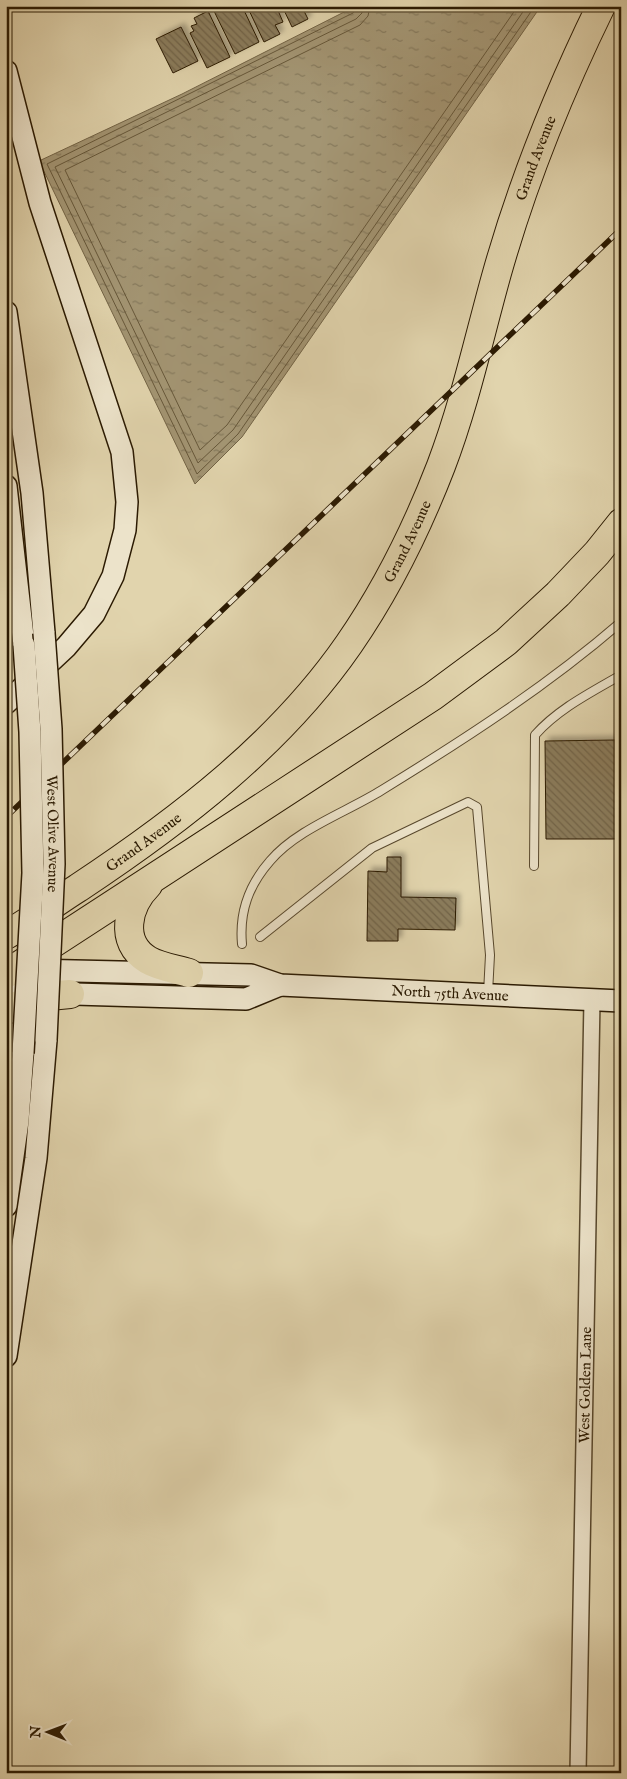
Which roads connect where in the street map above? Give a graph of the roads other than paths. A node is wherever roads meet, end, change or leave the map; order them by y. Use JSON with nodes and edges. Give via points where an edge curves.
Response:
{"nodes":[{"id":1,"x":601,"y":6,"type":"edge"},
{"id":2,"x":6,"y":71,"type":"edge"},
{"id":3,"x":6,"y":312,"type":"edge"},
{"id":4,"x":6,"y":486,"type":"edge"},
{"id":5,"x":621,"y":524,"type":"edge"},
{"id":6,"x":621,"y":622,"type":"edge"},
{"id":7,"x":621,"y":675,"type":"edge"},
{"id":8,"x":6,"y":703,"type":"edge"},
{"id":9,"x":534,"y":866,"type":"dead end"},
{"id":10,"x":163,"y":870,"type":"junction"},
{"id":11,"x":8,"y":935,"type":"edge"},
{"id":12,"x":260,"y":937,"type":"dead end"},
{"id":13,"x":242,"y":944,"type":"dead end"},
{"id":14,"x":189,"y":973,"type":"junction"},
{"id":15,"x":7,"y":976,"type":"edge"},
{"id":16,"x":280,"y":985,"type":"junction"},
{"id":17,"x":70,"y":994,"type":"junction"},
{"id":18,"x":488,"y":995,"type":"junction"},
{"id":19,"x":592,"y":1000,"type":"junction"},
{"id":20,"x":621,"y":1001,"type":"edge"},
{"id":21,"x":6,"y":1010,"type":"edge"},
{"id":22,"x":6,"y":1206,"type":"edge"},
{"id":23,"x":6,"y":1356,"type":"edge"},
{"id":24,"x":578,"y":1773,"type":"edge"}],
"edges":[{"from":1,"to":11,"type":"highway","name":"Grand Avenue","via":[[578,52],[531,166],[441,464],[414,529],[375,605],[315,688],[266,742],[231,774],[129,855]]},
{"from":2,"to":8,"type":"main road","via":[[40,203],[122,452],[127,502],[125,530],[113,576],[94,614],[66,647]]},
{"from":3,"to":23,"type":"main road","name":"West Olive Avenue","bridge":true,"via":[[32,493],[51,729],[54,864],[46,1040],[36,1158]]},
{"from":4,"to":22,"type":"main road","name":"West Olive Avenue","bridge":true,"via":[[30,732],[32,873],[18,1121]]},
{"from":5,"to":10,"type":"highway","via":[[558,594],[506,642],[433,696]]},
{"from":6,"to":13,"type":"lane","via":[[527,696],[370,798],[306,832],[271,859],[253,884],[243,907]]},
{"from":7,"to":9,"type":"lane","via":[[564,708],[535,735]]},
{"from":10,"to":14,"type":"highway","via":[[134,903],[129,916],[130,936],[134,946],[148,960]]},
{"from":10,"to":15,"type":"highway"},
{"from":12,"to":18,"type":"lane","via":[[372,848],[468,802],[477,807],[490,956]]},
{"from":14,"to":15,"type":"main road","name":"North 75th Avenue"},
{"from":14,"to":16,"type":"main road","name":"North 75th Avenue","via":[[251,975]]},
{"from":15,"to":17,"type":"main road","name":"North 75th Avenue"},
{"from":16,"to":17,"type":"main road","name":"North 75th Avenue","via":[[246,999]]},
{"from":16,"to":18,"type":"main road","name":"North 75th Avenue"},
{"from":17,"to":21,"type":"highway","via":[[39,997]]},
{"from":18,"to":19,"type":"main road","name":"North 75th Avenue"},
{"from":19,"to":20,"type":"main road","name":"North 75th Avenue"},
{"from":19,"to":24,"type":"street","name":"West Golden Lane"}]}
